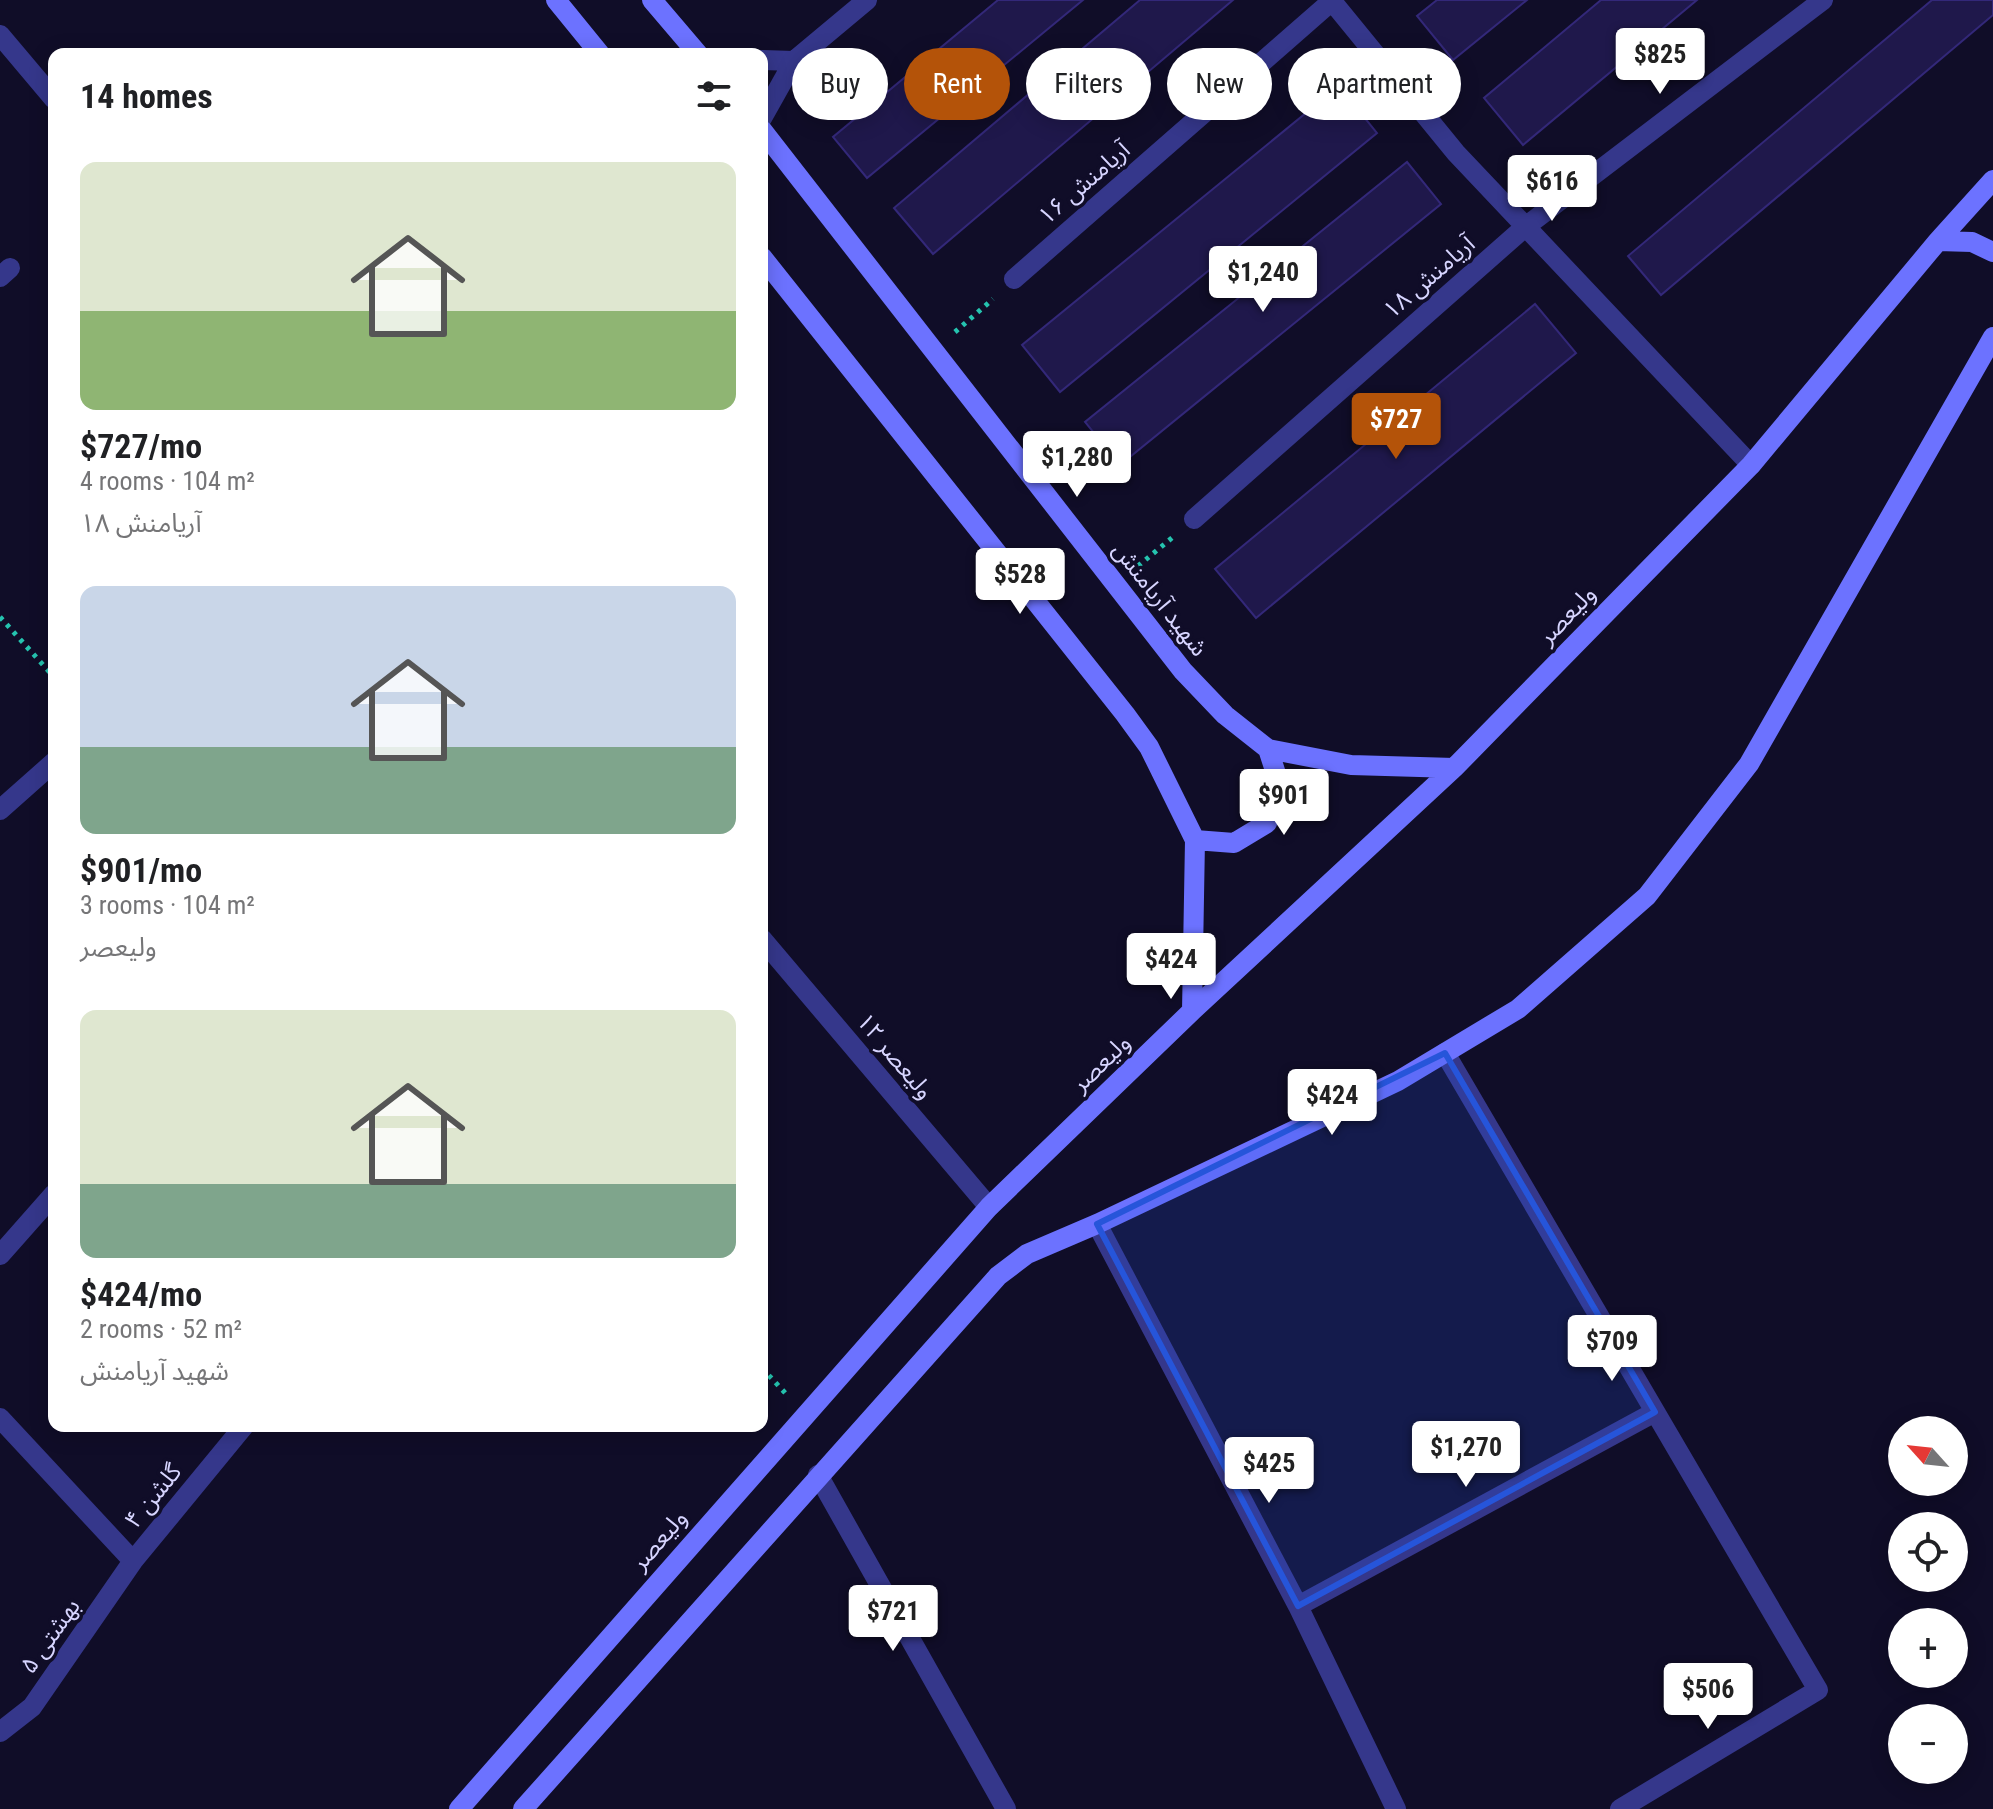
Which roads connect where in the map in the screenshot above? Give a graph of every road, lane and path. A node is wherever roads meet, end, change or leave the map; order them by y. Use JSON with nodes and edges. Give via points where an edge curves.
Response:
{"nodes":[{"id":1,"x":556,"y":0,"type":"edge"},
{"id":2,"x":652,"y":0,"type":"edge"},
{"id":3,"x":867,"y":0,"type":"edge"},
{"id":4,"x":1332,"y":0,"type":"edge"},
{"id":5,"x":1823,"y":0,"type":"edge"},
{"id":6,"x":0,"y":35,"type":"edge"},
{"id":7,"x":595,"y":48,"type":"edge"},
{"id":8,"x":693,"y":48,"type":"edge"},
{"id":9,"x":810,"y":48,"type":"edge"},
{"id":10,"x":768,"y":60,"type":"edge"},
{"id":11,"x":792,"y":61,"type":"edge"},
{"id":12,"x":792,"y":65,"type":"edge"},
{"id":13,"x":48,"y":92,"type":"edge"},
{"id":14,"x":768,"y":107,"type":"edge"},
{"id":15,"x":768,"y":138,"type":"edge"},
{"id":16,"x":1993,"y":180,"type":"edge"},
{"id":17,"x":1525,"y":227,"type":"junction"},
{"id":18,"x":1938,"y":241,"type":"junction"},
{"id":19,"x":1993,"y":252,"type":"edge"},
{"id":20,"x":768,"y":265,"type":"edge"},
{"id":21,"x":1014,"y":279,"type":"joint"},
{"id":22,"x":1993,"y":337,"type":"edge"},
{"id":23,"x":934,"y":352,"type":"junction"},
{"id":24,"x":1751,"y":465,"type":"junction"},
{"id":25,"x":1194,"y":519,"type":"joint"},
{"id":26,"x":1116,"y":585,"type":"junction"},
{"id":27,"x":0,"y":617,"type":"edge"},
{"id":28,"x":48,"y":670,"type":"edge"},
{"id":29,"x":1268,"y":749,"type":"junction"},
{"id":30,"x":48,"y":767,"type":"edge"},
{"id":31,"x":1454,"y":768,"type":"junction"},
{"id":32,"x":0,"y":810,"type":"edge"},
{"id":33,"x":1195,"y":840,"type":"junction"},
{"id":34,"x":768,"y":946,"type":"edge"},
{"id":35,"x":1192,"y":1011,"type":"junction"},
{"id":36,"x":1445,"y":1053,"type":"junction"},
{"id":37,"x":48,"y":1201,"type":"edge"},
{"id":38,"x":989,"y":1207,"type":"junction"},
{"id":39,"x":1097,"y":1224,"type":"junction"},
{"id":40,"x":0,"y":1255,"type":"edge"},
{"id":41,"x":1655,"y":1412,"type":"junction"},
{"id":42,"x":0,"y":1418,"type":"edge"},
{"id":43,"x":239,"y":1432,"type":"edge"},
{"id":44,"x":818,"y":1475,"type":"junction"},
{"id":45,"x":133,"y":1561,"type":"junction"},
{"id":46,"x":1298,"y":1606,"type":"junction"},
{"id":47,"x":0,"y":1732,"type":"edge"},
{"id":48,"x":459,"y":1809,"type":"edge"},
{"id":49,"x":523,"y":1809,"type":"edge"},
{"id":50,"x":1006,"y":1809,"type":"edge"},
{"id":51,"x":1396,"y":1809,"type":"edge"},
{"id":52,"x":1620,"y":1809,"type":"edge"}],
"edges":[{"from":1,"to":7,"type":"main road"},
{"from":2,"to":8,"type":"main road"},
{"from":3,"to":9,"type":"street"},
{"from":4,"to":17,"type":"street","via":[[1456,153]]},
{"from":4,"to":21,"type":"street","name":"آریامنش ۱۶"},
{"from":5,"to":17,"type":"street","name":"آریامنش ۱۸"},
{"from":6,"to":13,"type":"street"},
{"from":10,"to":11,"type":"street"},
{"from":12,"to":14,"type":"street"},
{"from":15,"to":23,"type":"main road","name":"شهید آریامنش"},
{"from":16,"to":18,"type":"main road","name":"ولیعصر"},
{"from":17,"to":24,"type":"street"},
{"from":17,"to":25,"type":"street","name":"آریامنش ۱۸"},
{"from":18,"to":19,"type":"main road","via":[[1972,242]]},
{"from":18,"to":24,"type":"main road","name":"ولیعصر"},
{"from":20,"to":33,"type":"main road","via":[[1125,714],[1149,747]]},
{"from":21,"to":23,"type":"path"},
{"from":22,"to":36,"type":"main road","via":[[1749,764],[1647,896],[1518,1009]]},
{"from":23,"to":26,"type":"main road","name":"شهید آریامنش"},
{"from":24,"to":31,"type":"main road","name":"ولیعصر"},
{"from":25,"to":26,"type":"path"},
{"from":26,"to":29,"type":"main road","name":"شهید آریامنش","via":[[1183,671],[1225,715]]},
{"from":27,"to":28,"type":"path"},
{"from":29,"to":31,"type":"main road","name":"شهید آریامنش","via":[[1351,765]]},
{"from":29,"to":33,"type":"main road","via":[[1280,786],[1267,823],[1234,843]]},
{"from":30,"to":32,"type":"street"},
{"from":31,"to":35,"type":"main road","name":"ولیعصر"},
{"from":33,"to":35,"type":"main road"},
{"from":34,"to":38,"type":"street","name":"ولیعصر ۱۲"},
{"from":35,"to":38,"type":"main road","name":"ولیعصر"},
{"from":36,"to":39,"type":"main road","via":[[1398,1081]]},
{"from":36,"to":41,"type":"street"},
{"from":37,"to":40,"type":"street"},
{"from":38,"to":48,"type":"main road","name":"ولیعصر"},
{"from":39,"to":44,"type":"main road","via":[[1027,1254],[998,1276]]},
{"from":39,"to":46,"type":"street"},
{"from":41,"to":46,"type":"street"},
{"from":41,"to":52,"type":"street","via":[[1818,1690]]},
{"from":42,"to":45,"type":"street"},
{"from":43,"to":45,"type":"street","name":"گلشن ۴"},
{"from":44,"to":49,"type":"main road"},
{"from":44,"to":50,"type":"street"},
{"from":45,"to":47,"type":"street","name":"بهشتی ۵","via":[[32,1707]]},
{"from":46,"to":51,"type":"street"}]}
